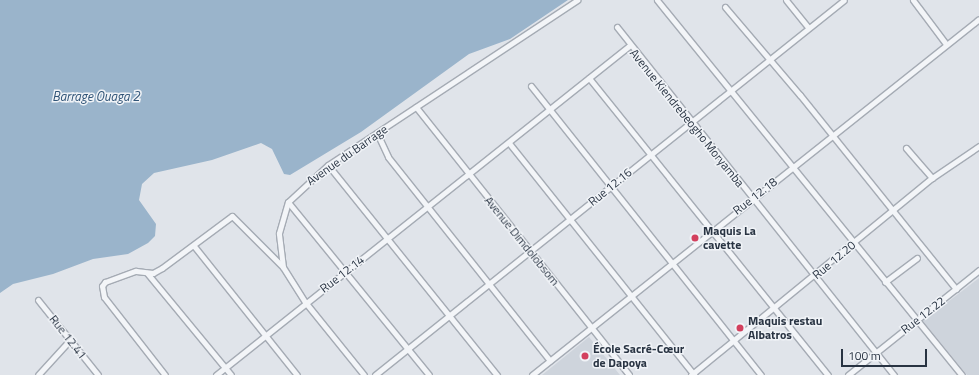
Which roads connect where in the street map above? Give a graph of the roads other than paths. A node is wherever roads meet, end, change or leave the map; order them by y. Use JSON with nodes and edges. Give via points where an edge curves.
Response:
{"nodes":[{"id":1,"x":577,"y":0,"type":"edge"},
{"id":2,"x":657,"y":0,"type":"edge"},
{"id":3,"x":786,"y":0,"type":"edge"},
{"id":4,"x":844,"y":0,"type":"edge"},
{"id":5,"x":913,"y":0,"type":"edge"},
{"id":6,"x":725,"y":7,"type":"dead end"},
{"id":7,"x":979,"y":20,"type":"edge"},
{"id":8,"x":617,"y":27,"type":"dead end"},
{"id":9,"x":808,"y":27,"type":"junction"},
{"id":10,"x":946,"y":44,"type":"junction"},
{"id":11,"x":629,"y":46,"type":"junction"},
{"id":12,"x":769,"y":59,"type":"junction"},
{"id":13,"x":589,"y":78,"type":"junction"},
{"id":14,"x":531,"y":86,"type":"dead end"},
{"id":15,"x":732,"y":90,"type":"junction"},
{"id":16,"x":416,"y":107,"type":"junction"},
{"id":17,"x":551,"y":111,"type":"junction"},
{"id":18,"x":691,"y":120,"type":"junction"},
{"id":19,"x":377,"y":133,"type":"junction"},
{"id":20,"x":831,"y":134,"type":"junction"},
{"id":21,"x":509,"y":143,"type":"junction"},
{"id":22,"x":979,"y":146,"type":"edge"},
{"id":23,"x":906,"y":148,"type":"dead end"},
{"id":24,"x":650,"y":154,"type":"junction"},
{"id":25,"x":328,"y":165,"type":"junction"},
{"id":26,"x":793,"y":167,"type":"junction"},
{"id":27,"x":470,"y":175,"type":"junction"},
{"id":28,"x":932,"y":178,"type":"junction"},
{"id":29,"x":612,"y":186,"type":"junction"},
{"id":30,"x":751,"y":198,"type":"junction"},
{"id":31,"x":288,"y":202,"type":"junction"},
{"id":32,"x":427,"y":208,"type":"junction"},
{"id":33,"x":893,"y":213,"type":"junction"},
{"id":34,"x":570,"y":219,"type":"junction"},
{"id":35,"x":712,"y":231,"type":"junction"},
{"id":36,"x":386,"y":240,"type":"junction"},
{"id":37,"x":854,"y":243,"type":"junction"},
{"id":38,"x":194,"y":246,"type":"junction"},
{"id":39,"x":529,"y":250,"type":"junction"},
{"id":40,"x":917,"y":258,"type":"dead end"},
{"id":41,"x":673,"y":262,"type":"junction"},
{"id":42,"x":283,"y":267,"type":"junction"},
{"id":43,"x":346,"y":270,"type":"junction"},
{"id":44,"x":979,"y":270,"type":"edge"},
{"id":45,"x":147,"y":273,"type":"junction"},
{"id":46,"x":815,"y":276,"type":"junction"},
{"id":47,"x":885,"y":282,"type":"junction"},
{"id":48,"x":489,"y":284,"type":"junction"},
{"id":49,"x":956,"y":289,"type":"junction"},
{"id":50,"x":631,"y":296,"type":"junction"},
{"id":51,"x":38,"y":300,"type":"dead end"},
{"id":52,"x":305,"y":302,"type":"junction"},
{"id":53,"x":774,"y":308,"type":"junction"},
{"id":54,"x":449,"y":316,"type":"junction"},
{"id":55,"x":916,"y":320,"type":"junction"},
{"id":56,"x":592,"y":327,"type":"junction"},
{"id":57,"x":265,"y":335,"type":"junction"},
{"id":58,"x":70,"y":340,"type":"junction"},
{"id":59,"x":733,"y":341,"type":"junction"},
{"id":60,"x":408,"y":349,"type":"junction"},
{"id":61,"x":876,"y":352,"type":"junction"},
{"id":62,"x":550,"y":361,"type":"junction"},
{"id":63,"x":225,"y":368,"type":"junction"},
{"id":64,"x":693,"y":374,"type":"edge"},
{"id":65,"x":38,"y":375,"type":"edge"},
{"id":66,"x":98,"y":375,"type":"edge"},
{"id":67,"x":166,"y":375,"type":"edge"},
{"id":68,"x":216,"y":375,"type":"edge"},
{"id":69,"x":230,"y":375,"type":"edge"},
{"id":70,"x":297,"y":375,"type":"edge"},
{"id":71,"x":364,"y":375,"type":"edge"},
{"id":72,"x":375,"y":375,"type":"edge"},
{"id":73,"x":429,"y":375,"type":"edge"},
{"id":74,"x":497,"y":375,"type":"edge"},
{"id":75,"x":532,"y":375,"type":"edge"},
{"id":76,"x":629,"y":375,"type":"edge"},
{"id":77,"x":761,"y":375,"type":"edge"},
{"id":78,"x":828,"y":375,"type":"edge"},
{"id":79,"x":848,"y":375,"type":"edge"},
{"id":80,"x":894,"y":375,"type":"edge"},
{"id":81,"x":962,"y":375,"type":"edge"}],
"edges":[{"from":1,"to":16,"type":"street","name":"Avenue du Barrage"},
{"from":2,"to":15,"type":"street"},
{"from":3,"to":9,"type":"street"},
{"from":4,"to":9,"type":"street","name":"Rue 12.16"},
{"from":5,"to":10,"type":"street"},
{"from":6,"to":12,"type":"street"},
{"from":7,"to":10,"type":"street","name":"Rue 12.18"},
{"from":8,"to":11,"type":"street","name":"Avenue Kiendrebeogho Moryamba"},
{"from":9,"to":12,"type":"street","name":"Rue 12.16"},
{"from":10,"to":20,"type":"street","name":"Rue 12.18"},
{"from":11,"to":13,"type":"street","name":"Rue 12.14"},
{"from":11,"to":18,"type":"street","name":"Avenue Kiendrebeogho Moryamba"},
{"from":12,"to":15,"type":"street","name":"Rue 12.16"},
{"from":12,"to":20,"type":"street"},
{"from":13,"to":17,"type":"street","name":"Rue 12.14"},
{"from":13,"to":24,"type":"street"},
{"from":14,"to":17,"type":"street"},
{"from":15,"to":18,"type":"street","name":"Rue 12.16"},
{"from":15,"to":26,"type":"street"},
{"from":16,"to":19,"type":"street","name":"Avenue du Barrage"},
{"from":16,"to":27,"type":"street","name":"Avenue Dimdolobsom"},
{"from":17,"to":21,"type":"street","name":"Rue 12.14"},
{"from":17,"to":29,"type":"street"},
{"from":18,"to":24,"type":"street","name":"Rue 12.16"},
{"from":18,"to":30,"type":"street","name":"Avenue Kiendrebeogho Moryamba"},
{"from":19,"to":25,"type":"street","name":"Avenue du Barrage"},
{"from":19,"to":32,"type":"street","via":[[388,157]]},
{"from":20,"to":26,"type":"street","name":"Rue 12.18"},
{"from":20,"to":33,"type":"street"},
{"from":21,"to":27,"type":"street","name":"Rue 12.14"},
{"from":21,"to":34,"type":"street"},
{"from":22,"to":28,"type":"street","name":"Rue 12.20"},
{"from":23,"to":28,"type":"street"},
{"from":24,"to":29,"type":"street","name":"Rue 12.16"},
{"from":24,"to":35,"type":"street"},
{"from":25,"to":31,"type":"street","name":"Avenue du Barrage"},
{"from":25,"to":36,"type":"street"},
{"from":26,"to":30,"type":"street","name":"Rue 12.18"},
{"from":26,"to":37,"type":"street"},
{"from":27,"to":32,"type":"street","name":"Rue 12.14"},
{"from":27,"to":39,"type":"street","name":"Avenue Dimdolobsom"},
{"from":28,"to":33,"type":"street","name":"Rue 12.20"},
{"from":29,"to":34,"type":"street","name":"Rue 12.16"},
{"from":29,"to":41,"type":"street"},
{"from":30,"to":35,"type":"street","name":"Rue 12.18"},
{"from":30,"to":46,"type":"street","name":"Avenue Kiendrebeogho Moryamba"},
{"from":31,"to":42,"type":"street","via":[[279,233]]},
{"from":31,"to":43,"type":"street"},
{"from":32,"to":36,"type":"street","name":"Rue 12.14"},
{"from":32,"to":48,"type":"street"},
{"from":33,"to":37,"type":"street","name":"Rue 12.20"},
{"from":33,"to":49,"type":"street"},
{"from":34,"to":39,"type":"street","name":"Rue 12.16"},
{"from":34,"to":50,"type":"street"},
{"from":35,"to":41,"type":"street","name":"Rue 12.18"},
{"from":35,"to":53,"type":"street"},
{"from":36,"to":43,"type":"street","name":"Rue 12.14"},
{"from":36,"to":54,"type":"street"},
{"from":37,"to":46,"type":"street","name":"Rue 12.20"},
{"from":37,"to":47,"type":"street"},
{"from":38,"to":42,"type":"street","via":[[228,217],[236,217]]},
{"from":38,"to":45,"type":"street","via":[[162,268]]},
{"from":38,"to":57,"type":"street"},
{"from":39,"to":48,"type":"street","name":"Rue 12.16"},
{"from":39,"to":56,"type":"street","name":"Avenue Dimdolobsom"},
{"from":40,"to":47,"type":"street"},
{"from":41,"to":50,"type":"street","name":"Rue 12.18"},
{"from":41,"to":59,"type":"street"},
{"from":42,"to":52,"type":"street"},
{"from":43,"to":52,"type":"street","name":"Rue 12.14"},
{"from":43,"to":60,"type":"street"},
{"from":44,"to":49,"type":"street","name":"Rue 12.22"},
{"from":45,"to":63,"type":"street"},
{"from":45,"to":67,"type":"street","via":[[140,270],[112,278],[102,286],[102,291]]},
{"from":46,"to":53,"type":"street","name":"Rue 12.20"},
{"from":46,"to":61,"type":"street","name":"Avenue Kiendrebeogho Moryamba"},
{"from":47,"to":55,"type":"street"},
{"from":48,"to":54,"type":"street","name":"Rue 12.16"},
{"from":48,"to":62,"type":"street"},
{"from":49,"to":55,"type":"street","name":"Rue 12.22"},
{"from":50,"to":56,"type":"street","name":"Rue 12.18"},
{"from":50,"to":64,"type":"street"},
{"from":51,"to":58,"type":"street","name":"Rue 12.41"},
{"from":52,"to":57,"type":"street","name":"Rue 12.14"},
{"from":52,"to":71,"type":"street"},
{"from":53,"to":59,"type":"street","name":"Rue 12.20"},
{"from":53,"to":78,"type":"street"},
{"from":54,"to":60,"type":"street","name":"Rue 12.16"},
{"from":54,"to":74,"type":"street"},
{"from":55,"to":61,"type":"street","name":"Rue 12.22"},
{"from":55,"to":81,"type":"street"},
{"from":56,"to":62,"type":"street","name":"Rue 12.18"},
{"from":56,"to":76,"type":"street","name":"Avenue Dimdolobsom"},
{"from":57,"to":63,"type":"street","name":"Rue 12.14"},
{"from":57,"to":70,"type":"street"},
{"from":58,"to":65,"type":"street"},
{"from":58,"to":66,"type":"street","name":"Rue 12.41"},
{"from":59,"to":64,"type":"street","name":"Rue 12.20"},
{"from":59,"to":77,"type":"street"},
{"from":60,"to":72,"type":"street","name":"Rue 12.16"},
{"from":60,"to":73,"type":"street"},
{"from":61,"to":79,"type":"street","name":"Rue 12.22"},
{"from":61,"to":80,"type":"street","name":"Avenue Kiendrebeogho Moryamba"},
{"from":62,"to":75,"type":"street","name":"Rue 12.18"},
{"from":63,"to":68,"type":"street","name":"Rue 12.14"},
{"from":63,"to":69,"type":"street"}]}
